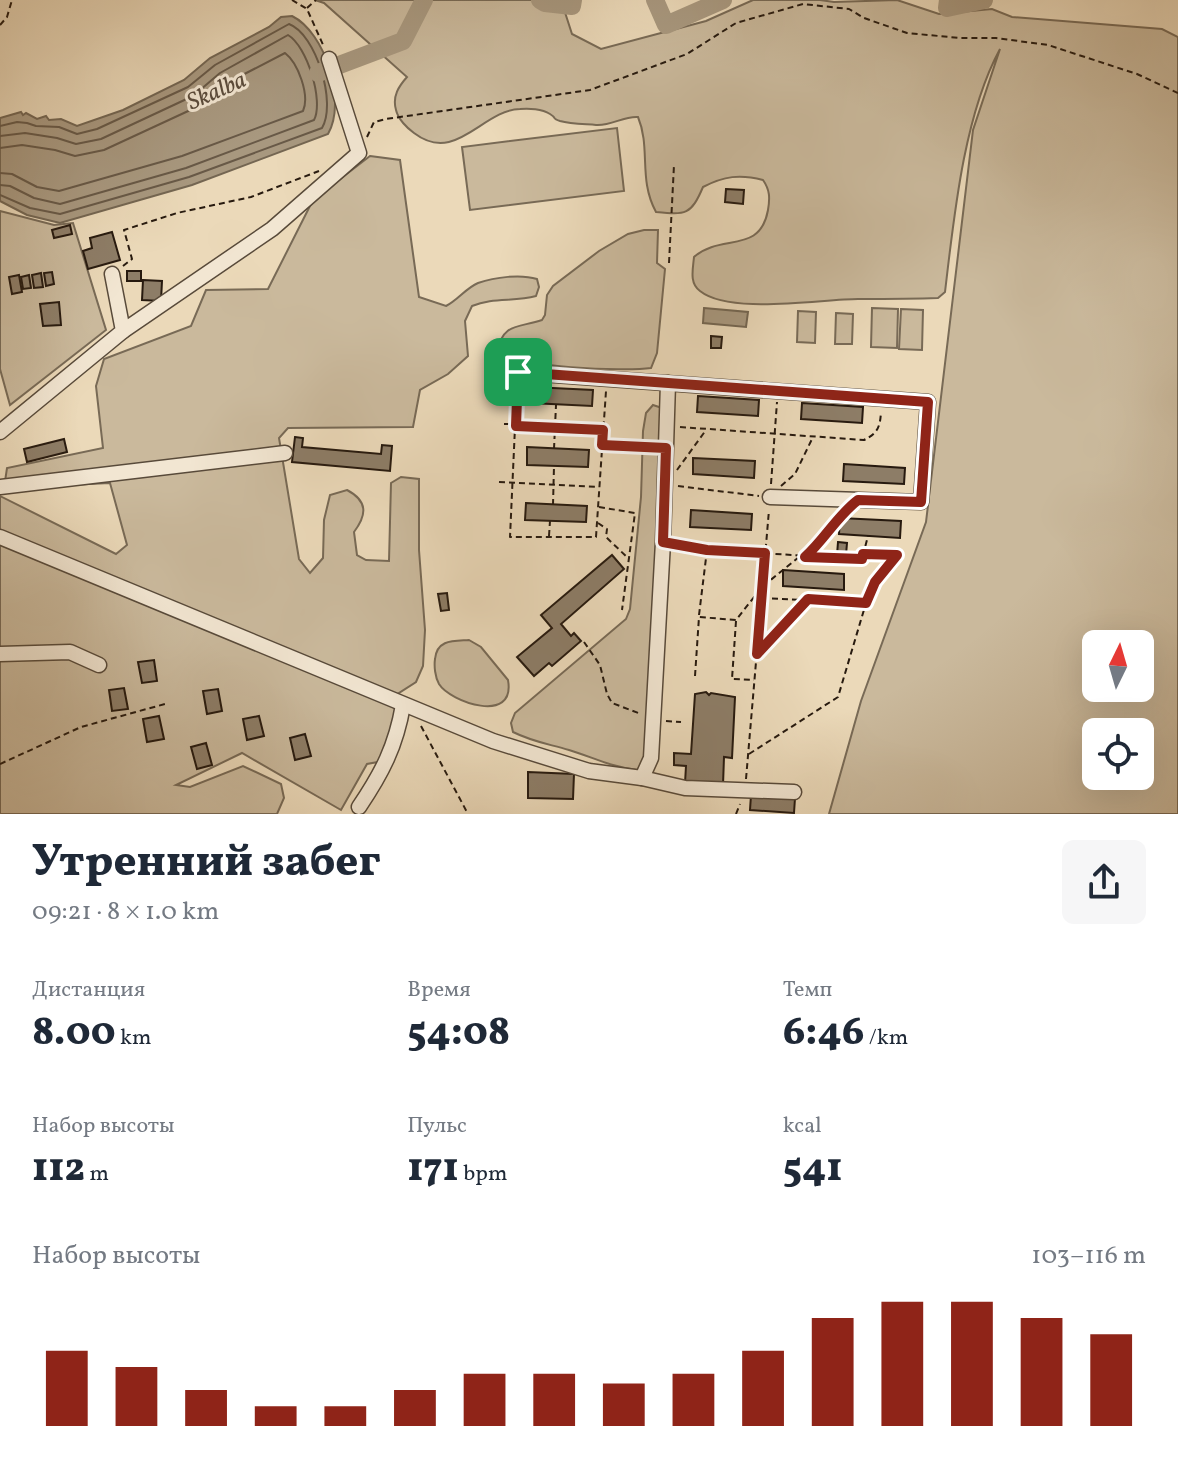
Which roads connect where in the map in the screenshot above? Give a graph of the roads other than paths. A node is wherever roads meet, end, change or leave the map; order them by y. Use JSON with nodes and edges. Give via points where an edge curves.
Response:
{"nodes":[{"id":1,"x":329,"y":59,"type":"road end"},
{"id":2,"x":112,"y":274,"type":"road end"},
{"id":3,"x":123,"y":331,"type":"junction"},
{"id":4,"x":516,"y":372,"type":"road end"},
{"id":5,"x":668,"y":383,"type":"junction"},
{"id":6,"x":0,"y":432,"type":"edge"},
{"id":7,"x":285,"y":453,"type":"dead end"},
{"id":8,"x":0,"y":487,"type":"edge"},
{"id":9,"x":770,"y":497,"type":"road end"},
{"id":10,"x":0,"y":537,"type":"edge"},
{"id":11,"x":0,"y":654,"type":"edge"},
{"id":12,"x":99,"y":665,"type":"dead end"},
{"id":13,"x":408,"y":708,"type":"junction"},
{"id":14,"x":642,"y":778,"type":"junction"},
{"id":15,"x":794,"y":792,"type":"dead end"},
{"id":16,"x":359,"y":807,"type":"dead end"}],
"edges":[{"from":1,"to":3,"type":"lane","via":[[359,153],[272,229]]},
{"from":2,"to":3,"type":"lane"},
{"from":3,"to":6,"type":"lane"},
{"from":4,"to":5,"type":"lane"},
{"from":5,"to":9,"type":"lane","via":[[928,402],[921,502]]},
{"from":5,"to":14,"type":"lane","via":[[651,758]]},
{"from":7,"to":8,"type":"lane"},
{"from":10,"to":13,"type":"lane"},
{"from":11,"to":12,"type":"lane","via":[[70,652]]},
{"from":13,"to":14,"type":"lane","via":[[589,771]]},
{"from":13,"to":16,"type":"lane","via":[[381,774]]},
{"from":14,"to":15,"type":"lane","via":[[685,788]]}]}
